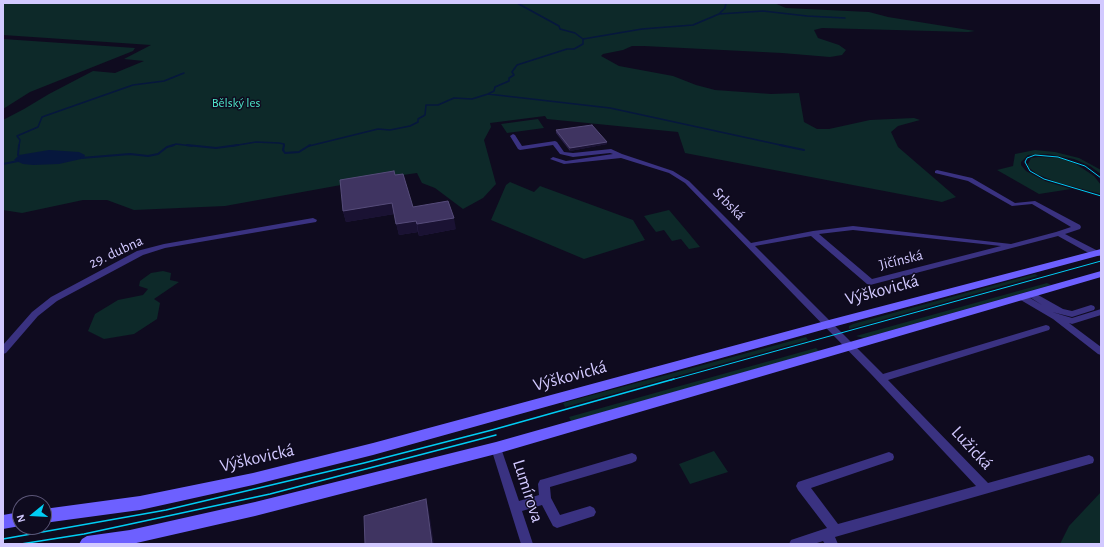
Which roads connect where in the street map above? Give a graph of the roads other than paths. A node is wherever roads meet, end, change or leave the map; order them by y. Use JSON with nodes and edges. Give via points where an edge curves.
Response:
{"nodes":[{"id":1,"x":513,"y":136,"type":"dead end"},
{"id":2,"x":621,"y":156,"type":"junction"},
{"id":3,"x":552,"y":159,"type":"dead end"},
{"id":4,"x":937,"y":172,"type":"dead end"},
{"id":5,"x":313,"y":220,"type":"dead end"},
{"id":6,"x":813,"y":233,"type":"junction"},
{"id":7,"x":1059,"y":234,"type":"junction"},
{"id":8,"x":751,"y":245,"type":"junction"},
{"id":9,"x":1012,"y":245,"type":"junction"},
{"id":10,"x":1099,"y":253,"type":"edge"},
{"id":11,"x":1101,"y":274,"type":"edge"},
{"id":12,"x":1026,"y":296,"type":"junction"},
{"id":13,"x":1091,"y":308,"type":"dead end"},
{"id":14,"x":1101,"y":312,"type":"edge"},
{"id":15,"x":1053,"y":316,"type":"junction"},
{"id":16,"x":828,"y":324,"type":"junction"},
{"id":17,"x":1046,"y":328,"type":"dead end"},
{"id":18,"x":841,"y":336,"type":"joint"},
{"id":19,"x":852,"y":348,"type":"junction"},
{"id":20,"x":3,"y":351,"type":"edge"},
{"id":21,"x":1101,"y":352,"type":"edge"},
{"id":22,"x":881,"y":378,"type":"junction"},
{"id":23,"x":496,"y":448,"type":"junction"},
{"id":24,"x":889,"y":457,"type":"dead end"},
{"id":25,"x":632,"y":458,"type":"dead end"},
{"id":26,"x":1089,"y":460,"type":"dead end"},
{"id":27,"x":986,"y":489,"type":"junction"},
{"id":28,"x":545,"y":499,"type":"junction"},
{"id":29,"x":515,"y":507,"type":"junction"},
{"id":30,"x":590,"y":512,"type":"dead end"},
{"id":31,"x":52,"y":515,"type":"edge"},
{"id":32,"x":831,"y":536,"type":"edge"},
{"id":33,"x":87,"y":544,"type":"edge"},
{"id":34,"x":527,"y":544,"type":"edge"},
{"id":35,"x":796,"y":544,"type":"edge"}],
"edges":[{"from":1,"to":2,"type":"street","via":[[520,148],[555,143],[562,153],[574,155],[612,150]]},
{"from":2,"to":3,"type":"street","name":"Srbská","via":[[566,163]]},
{"from":2,"to":8,"type":"street","name":"Srbská","via":[[670,172],[687,182]]},
{"from":4,"to":7,"type":"street","name":"Jičínská","via":[[970,179],[1014,205],[1033,202],[1077,227]]},
{"from":5,"to":20,"type":"street","name":"29. dubna","via":[[164,246],[140,253],[54,299],[35,314]]},
{"from":6,"to":8,"type":"street","name":"Jičínská"},
{"from":6,"to":9,"type":"street","name":"Jičínská","via":[[853,228]]},
{"from":6,"to":9,"type":"street","name":"Jičínská","via":[[870,282]]},
{"from":7,"to":9,"type":"street","name":"Jičínská"},
{"from":7,"to":10,"type":"street"},
{"from":8,"to":16,"type":"street","name":"Srbská"},
{"from":10,"to":16,"type":"street","name":"Výškovická"},
{"from":11,"to":12,"type":"street"},
{"from":12,"to":13,"type":"street","via":[[1061,312],[1072,314]]},
{"from":12,"to":15,"type":"street"},
{"from":12,"to":19,"type":"street"},
{"from":14,"to":15,"type":"street","via":[[1072,321]]},
{"from":15,"to":21,"type":"street"},
{"from":16,"to":18,"type":"street","name":"Srbská"},
{"from":16,"to":31,"type":"street","name":"Výškovická","via":[[551,401],[253,479],[140,503]]},
{"from":17,"to":22,"type":"street"},
{"from":18,"to":19,"type":"street","name":"Lužická"},
{"from":19,"to":22,"type":"street","name":"Lužická"},
{"from":19,"to":23,"type":"street"},
{"from":22,"to":27,"type":"street","name":"Lužická"},
{"from":23,"to":29,"type":"street","name":"Lumírova"},
{"from":23,"to":33,"type":"street","via":[[255,509]]},
{"from":24,"to":32,"type":"street","via":[[802,486]]},
{"from":25,"to":28,"type":"street","via":[[544,484]]},
{"from":26,"to":27,"type":"street"},
{"from":27,"to":32,"type":"street","name":"Lužická"},
{"from":28,"to":29,"type":"street"},
{"from":28,"to":30,"type":"street","via":[[557,522]]},
{"from":29,"to":34,"type":"street","name":"Lumírova"},
{"from":32,"to":35,"type":"street","name":"Lužická"}]}
